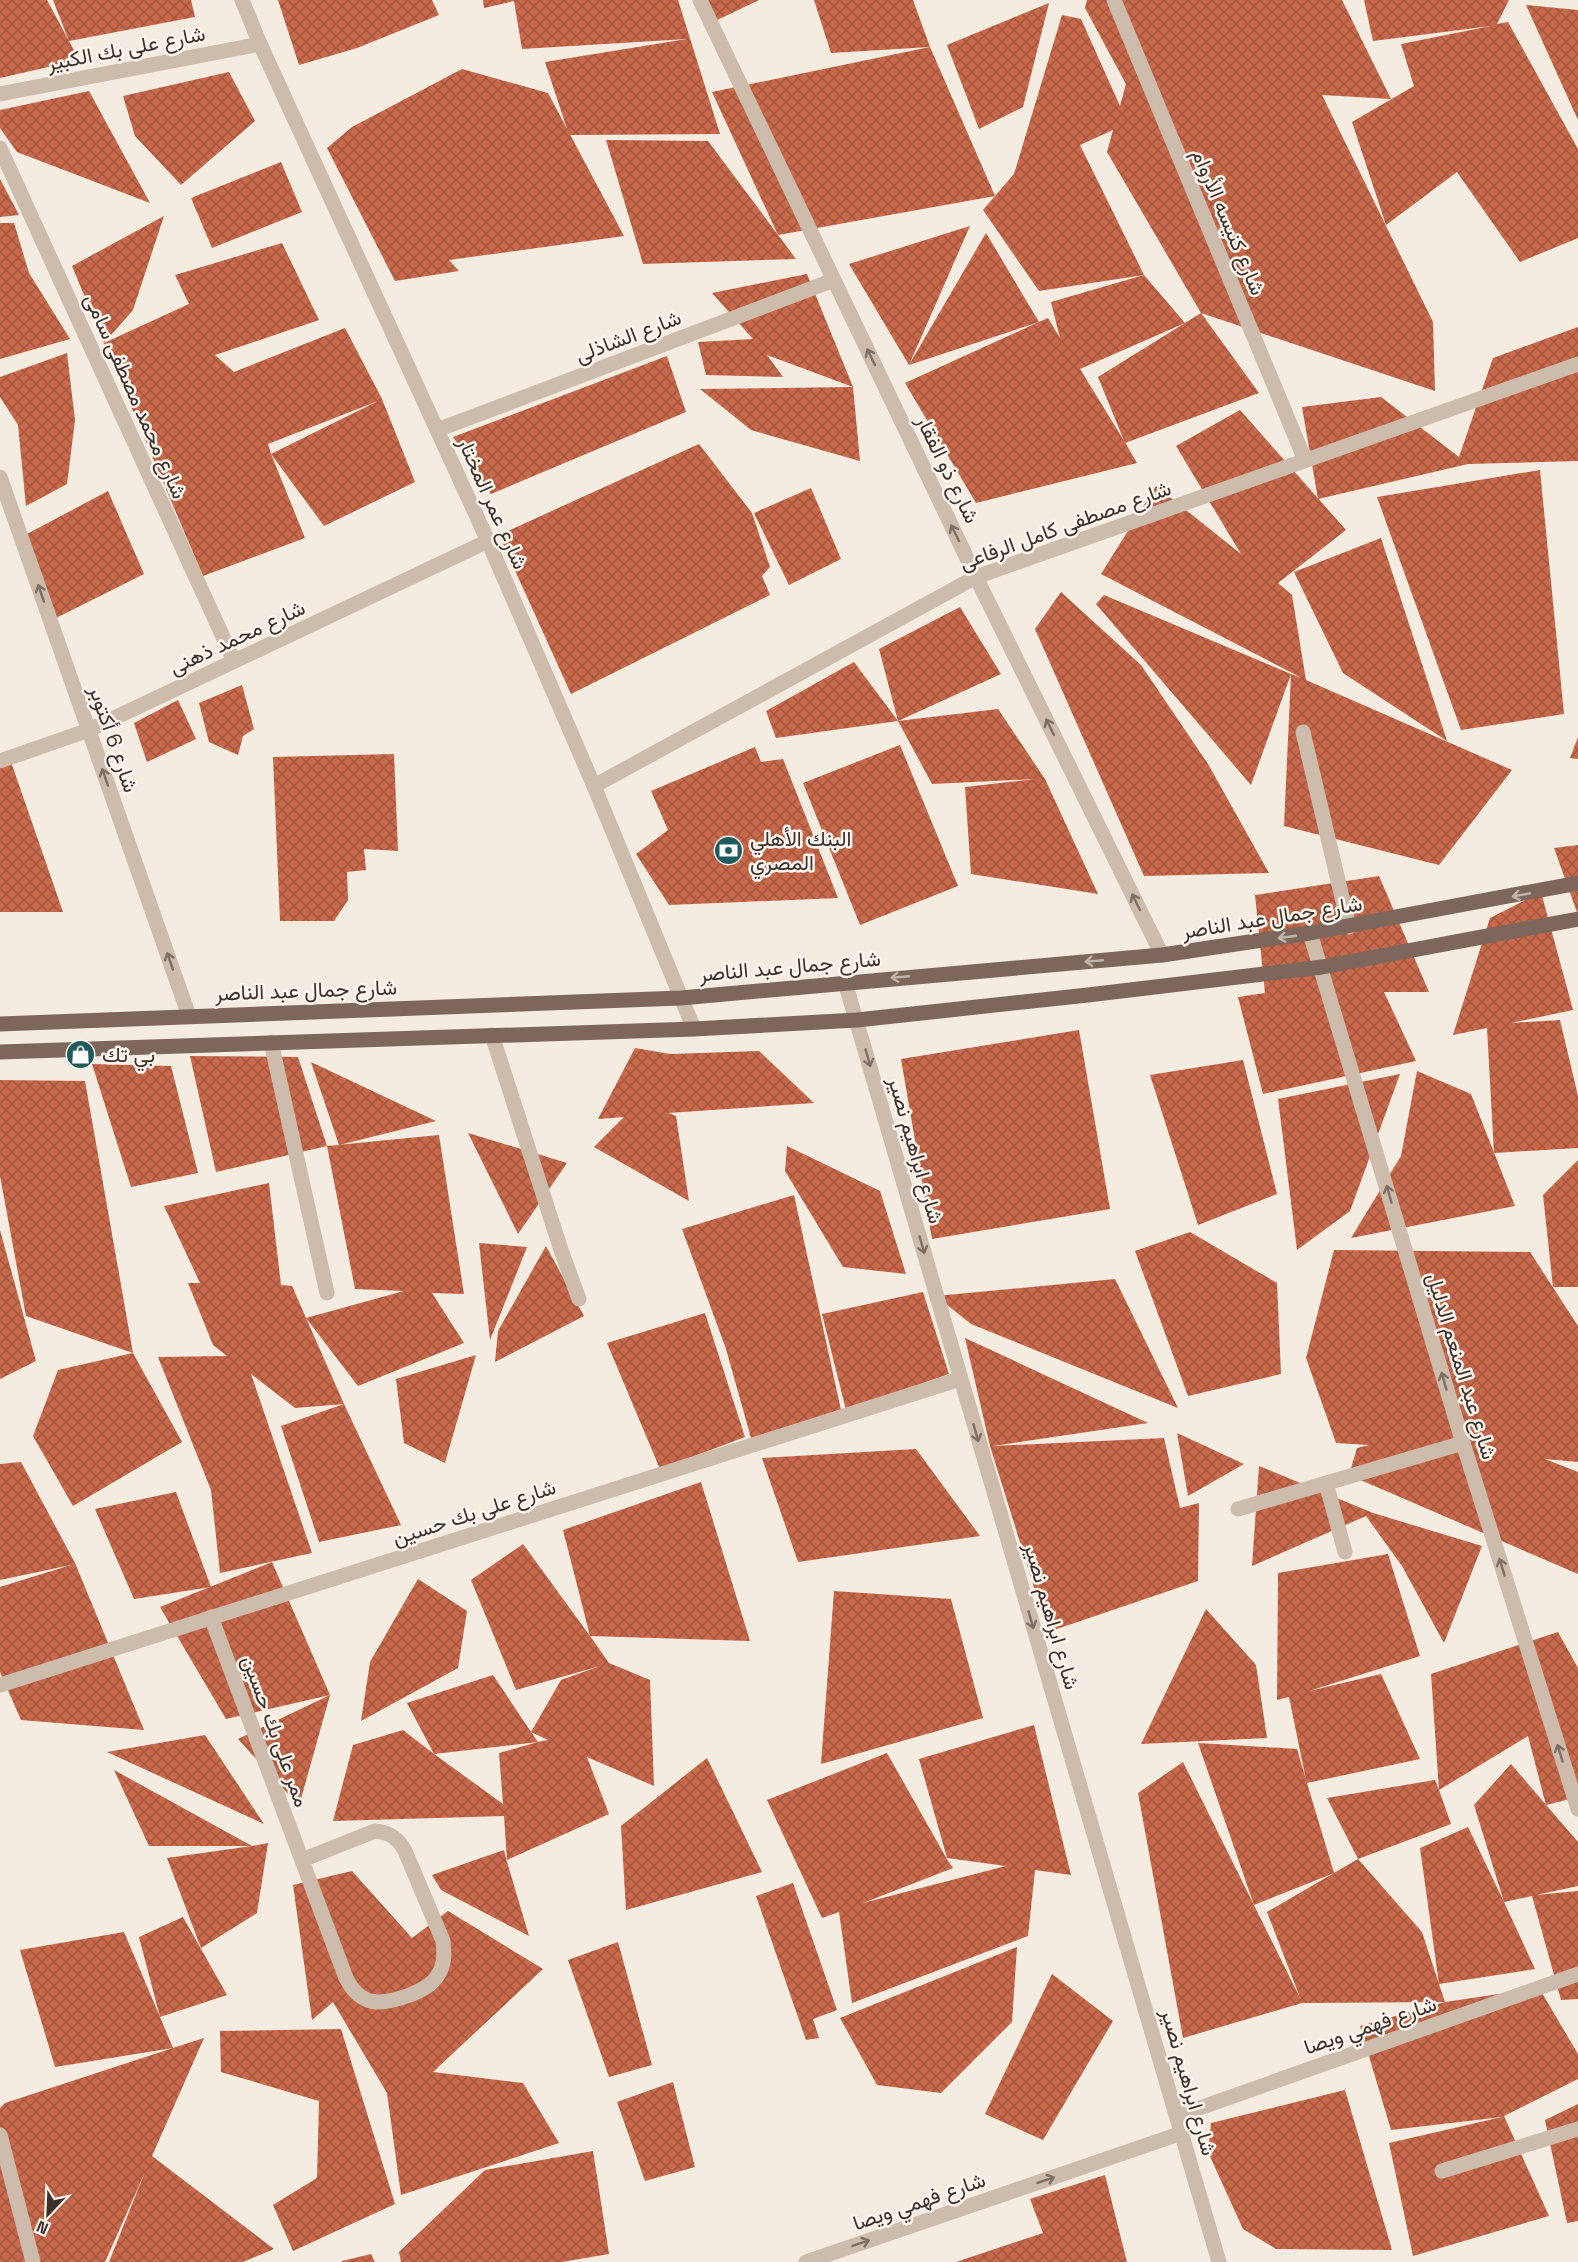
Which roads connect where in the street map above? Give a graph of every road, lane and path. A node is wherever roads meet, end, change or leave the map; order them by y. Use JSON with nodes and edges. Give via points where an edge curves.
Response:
{"nodes":[{"id":1,"x":242,"y":0,"type":"edge"},
{"id":2,"x":700,"y":0,"type":"edge"},
{"id":3,"x":1114,"y":0,"type":"edge"},
{"id":4,"x":260,"y":44,"type":"junction"},
{"id":5,"x":0,"y":93,"type":"edge"},
{"id":6,"x":0,"y":148,"type":"edge"},
{"id":7,"x":834,"y":280,"type":"junction"},
{"id":8,"x":1578,"y":363,"type":"edge"},
{"id":9,"x":437,"y":430,"type":"junction"},
{"id":10,"x":1305,"y":460,"type":"junction"},
{"id":11,"x":0,"y":477,"type":"edge"},
{"id":12,"x":488,"y":541,"type":"junction"},
{"id":13,"x":976,"y":577,"type":"junction"},
{"id":14,"x":234,"y":662,"type":"junction"},
{"id":15,"x":89,"y":730,"type":"junction"},
{"id":16,"x":1303,"y":732,"type":"dead end"},
{"id":17,"x":0,"y":761,"type":"edge"},
{"id":18,"x":594,"y":786,"type":"junction"},
{"id":19,"x":1578,"y":883,"type":"edge"},
{"id":20,"x":1577,"y":922,"type":"edge"},
{"id":21,"x":1349,"y":927,"type":"junction"},
{"id":22,"x":1310,"y":933,"type":"junction"},
{"id":23,"x":1162,"y":955,"type":"junction"},
{"id":24,"x":1322,"y":967,"type":"junction"},
{"id":25,"x":845,"y":982,"type":"junction"},
{"id":26,"x":681,"y":998,"type":"junction"},
{"id":27,"x":189,"y":1016,"type":"junction"},
{"id":28,"x":856,"y":1020,"type":"junction"},
{"id":29,"x":0,"y":1024,"type":"edge"},
{"id":30,"x":694,"y":1029,"type":"junction"},
{"id":31,"x":492,"y":1035,"type":"junction"},
{"id":32,"x":271,"y":1042,"type":"junction"},
{"id":33,"x":0,"y":1052,"type":"edge"},
{"id":34,"x":327,"y":1293,"type":"dead end"},
{"id":35,"x":579,"y":1299,"type":"dead end"},
{"id":36,"x":960,"y":1379,"type":"junction"},
{"id":37,"x":1463,"y":1443,"type":"junction"},
{"id":38,"x":1326,"y":1483,"type":"junction"},
{"id":39,"x":1238,"y":1509,"type":"dead end"},
{"id":40,"x":1346,"y":1552,"type":"dead end"},
{"id":41,"x":211,"y":1617,"type":"junction"},
{"id":42,"x":0,"y":1685,"type":"edge"},
{"id":43,"x":1578,"y":1809,"type":"edge"},
{"id":44,"x":302,"y":1860,"type":"junction"},
{"id":45,"x":1578,"y":1974,"type":"edge"},
{"id":46,"x":1177,"y":2116,"type":"junction"},
{"id":47,"x":1578,"y":2130,"type":"edge"},
{"id":48,"x":1182,"y":2133,"type":"junction"},
{"id":49,"x":0,"y":2135,"type":"edge"},
{"id":50,"x":1442,"y":2171,"type":"dead end"},
{"id":51,"x":7,"y":2188,"type":"edge"},
{"id":52,"x":33,"y":2262,"type":"edge"},
{"id":53,"x":806,"y":2262,"type":"edge"},
{"id":54,"x":1219,"y":2262,"type":"edge"}],
"edges":[{"from":1,"to":4,"type":"street","name":"شارع عمر المختار"},
{"from":2,"to":7,"type":"street","name":"شارع ذو الفقار"},
{"from":3,"to":10,"type":"street","name":"شارع كنيسه الأروام"},
{"from":4,"to":5,"type":"street","name":"شارع على بك الكبير"},
{"from":4,"to":9,"type":"street","name":"شارع عمر المختار"},
{"from":6,"to":14,"type":"street","name":"شارع محمد مصطفى سامى"},
{"from":7,"to":9,"type":"street","name":"شارع الشاذلى"},
{"from":13,"to":7,"type":"street","name":"شارع ذو الفقار","one_way":true},
{"from":8,"to":10,"type":"street","name":"شارع مصطفى كامل الرفاعى"},
{"from":9,"to":12,"type":"street","name":"شارع عمر المختار"},
{"from":10,"to":13,"type":"street","name":"شارع مصطفى كامل الرفاعى"},
{"from":15,"to":11,"type":"street","name":"شارع 6 أكتوبر","one_way":true},
{"from":12,"to":14,"type":"street","name":"شارع محمد ذهنى"},
{"from":12,"to":18,"type":"street","name":"شارع عمر المختار"},
{"from":13,"to":18,"type":"street","name":"شارع مصطفى كامل الرفاعى"},
{"from":23,"to":13,"type":"street","name":"شارع ذو الفقار","one_way":true},
{"from":14,"to":15,"type":"street","name":"شارع محمد ذهنى"},
{"from":15,"to":17,"type":"street","name":"شارع محمد ذهنى"},
{"from":27,"to":15,"type":"street","name":"شارع 6 أكتوبر","one_way":true},
{"from":16,"to":21,"type":"street"},
{"from":18,"to":26,"type":"street","name":"شارع عمر المختار"},
{"from":19,"to":21,"type":"main road","name":"شارع جمال عبد الناصر","one_way":true},
{"from":20,"to":24,"type":"main road"},
{"from":21,"to":22,"type":"main road","name":"شارع جمال عبد الناصر"},
{"from":22,"to":23,"type":"main road","name":"شارع جمال عبد الناصر","one_way":true},
{"from":22,"to":24,"type":"street","name":"شارع عبد المنعم الدليل"},
{"from":23,"to":25,"type":"main road","name":"شارع جمال عبد الناصر","one_way":true},
{"from":24,"to":28,"type":"main road"},
{"from":37,"to":24,"type":"street","name":"شارع عبد المنعم الدليل","one_way":true},
{"from":25,"to":26,"type":"main road","name":"شارع جمال عبد الناصر"},
{"from":25,"to":28,"type":"street","name":"شارع ابراهيم نصير"},
{"from":26,"to":27,"type":"main road","name":"شارع جمال عبد الناصر"},
{"from":26,"to":30,"type":"street","name":"شارع عمر المختار"},
{"from":27,"to":29,"type":"main road","name":"شارع جمال عبد الناصر"},
{"from":28,"to":30,"type":"main road"},
{"from":28,"to":36,"type":"street","name":"شارع ابراهيم نصير","one_way":true},
{"from":30,"to":31,"type":"main road"},
{"from":31,"to":32,"type":"main road"},
{"from":31,"to":35,"type":"street"},
{"from":32,"to":33,"type":"main road"},
{"from":32,"to":34,"type":"street"},
{"from":36,"to":41,"type":"street","name":"شارع على بك حسين"},
{"from":36,"to":46,"type":"street","name":"شارع ابراهيم نصير","one_way":true},
{"from":37,"to":38,"type":"street"},
{"from":43,"to":37,"type":"street","name":"شارع عبد المنعم الدليل","one_way":true},
{"from":38,"to":39,"type":"street"},
{"from":38,"to":40,"type":"street"},
{"from":41,"to":42,"type":"street","name":"شارع على بك حسين"},
{"from":41,"to":44,"type":"street","name":"ممر على بك حسين"},
{"from":44,"to":44,"type":"street","name":"ممر على بك حسين","via":[[346,1978],[359,1996],[369,2001],[392,2001],[425,1989],[435,1980],[445,1954],[443,1941],[405,1851],[393,1836],[375,1831]]},
{"from":45,"to":46,"type":"street","name":"شارع فهمي ويصا"},
{"from":46,"to":48,"type":"street","name":"شارع ابراهيم نصير"},
{"from":47,"to":50,"type":"street"},
{"from":53,"to":48,"type":"street","name":"شارع فهمي ويصا","one_way":true},
{"from":48,"to":54,"type":"street","name":"شارع ابراهيم نصير"},
{"from":49,"to":51,"type":"street"},
{"from":51,"to":52,"type":"street"}]}
